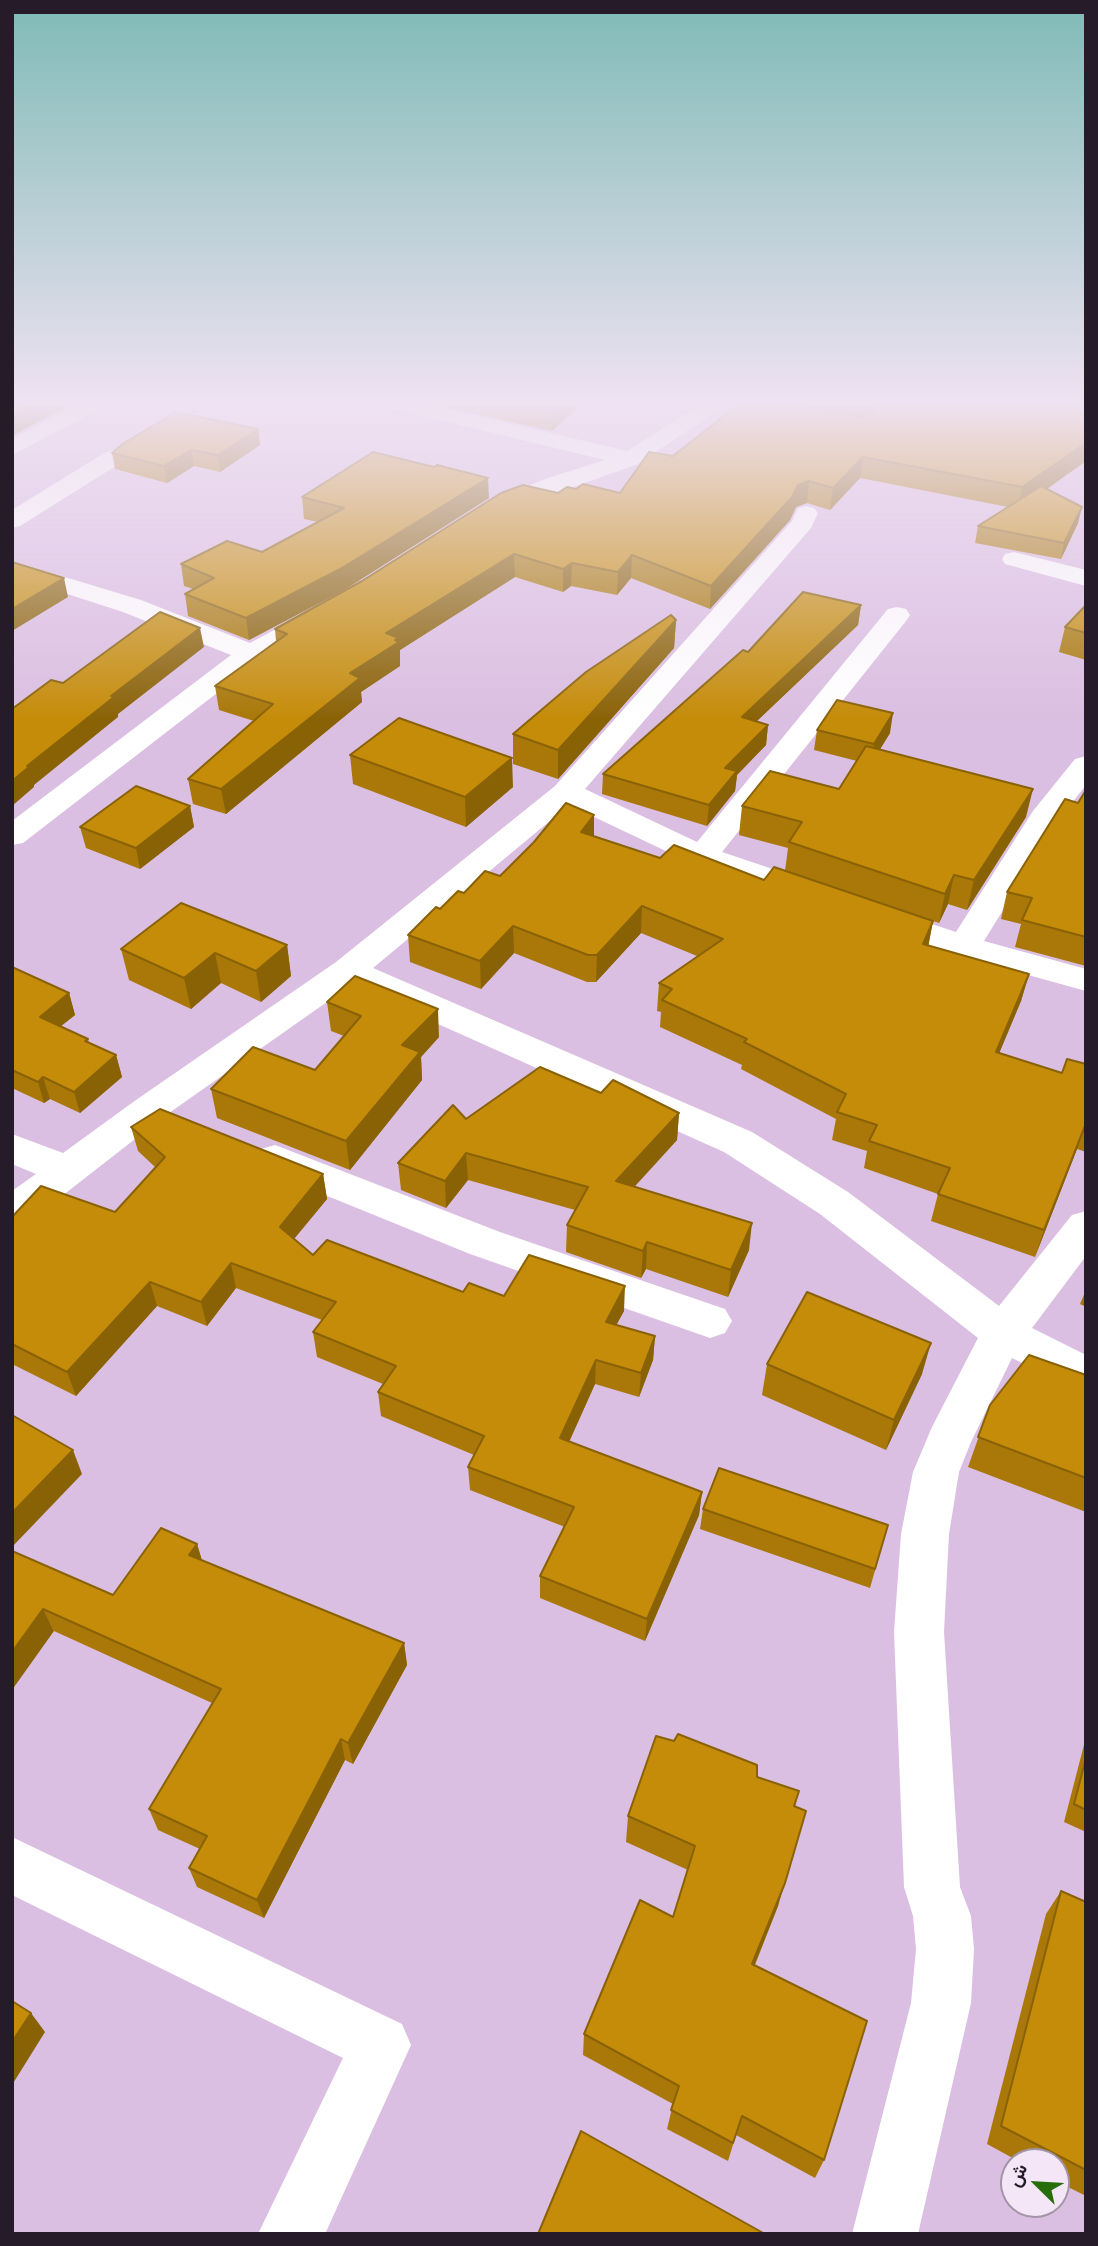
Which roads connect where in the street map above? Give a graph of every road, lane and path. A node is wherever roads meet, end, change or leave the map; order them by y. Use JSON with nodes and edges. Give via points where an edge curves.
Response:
{"nodes":[{"id":1,"x":31,"y":509,"type":"edge"},
{"id":2,"x":496,"y":509,"type":"edge"},
{"id":3,"x":806,"y":513,"type":"dead end"},
{"id":4,"x":12,"y":521,"type":"edge"},
{"id":5,"x":472,"y":521,"type":"edge"},
{"id":6,"x":1014,"y":559,"type":"dead end"},
{"id":7,"x":12,"y":568,"type":"edge"},
{"id":8,"x":1086,"y":578,"type":"edge"},
{"id":9,"x":344,"y":603,"type":"edge"},
{"id":10,"x":897,"y":615,"type":"dead end"},
{"id":11,"x":251,"y":653,"type":"junction"},
{"id":12,"x":1086,"y":765,"type":"edge"},
{"id":13,"x":566,"y":792,"type":"junction"},
{"id":14,"x":12,"y":836,"type":"edge"},
{"id":15,"x":702,"y":856,"type":"junction"},
{"id":16,"x":964,"y":946,"type":"junction"},
{"id":17,"x":348,"y":970,"type":"junction"},
{"id":18,"x":1086,"y":979,"type":"edge"},
{"id":19,"x":149,"y":1109,"type":"junction"},
{"id":20,"x":188,"y":1125,"type":"edge"},
{"id":21,"x":240,"y":1145,"type":"edge"},
{"id":22,"x":12,"y":1149,"type":"edge"},
{"id":23,"x":67,"y":1171,"type":"junction"},
{"id":24,"x":12,"y":1213,"type":"edge"},
{"id":25,"x":1086,"y":1226,"type":"edge"},
{"id":26,"x":710,"y":1321,"type":"dead end"},
{"id":27,"x":1003,"y":1333,"type":"junction"},
{"id":28,"x":1086,"y":1376,"type":"edge"},
{"id":29,"x":12,"y":1866,"type":"edge"},
{"id":30,"x":291,"y":2234,"type":"edge"},
{"id":31,"x":885,"y":2234,"type":"edge"}],
"edges":[{"from":1,"to":4,"type":"street"},
{"from":2,"to":5,"type":"street"},
{"from":3,"to":13,"type":"street","via":[[803,523]]},
{"from":6,"to":8,"type":"street"},
{"from":7,"to":11,"type":"street","via":[[132,606]]},
{"from":9,"to":11,"type":"street"},
{"from":10,"to":15,"type":"street"},
{"from":11,"to":14,"type":"street"},
{"from":12,"to":16,"type":"street","via":[[1044,818]]},
{"from":13,"to":15,"type":"street"},
{"from":13,"to":17,"type":"street"},
{"from":15,"to":16,"type":"street"},
{"from":16,"to":18,"type":"street"},
{"from":17,"to":19,"type":"street"},
{"from":17,"to":27,"type":"street","via":[[738,1142],[834,1203]]},
{"from":19,"to":20,"type":"street"},
{"from":19,"to":23,"type":"street"},
{"from":21,"to":26,"type":"street","via":[[485,1243]]},
{"from":22,"to":23,"type":"street"},
{"from":23,"to":24,"type":"street"},
{"from":25,"to":27,"type":"street"},
{"from":27,"to":28,"type":"street"},
{"from":27,"to":31,"type":"street","via":[[948,1441],[936,1472],[925,1534],[919,1632],[932,1887],[942,1916],[945,1949],[941,2003]]},
{"from":29,"to":30,"type":"street","via":[[381,2045]]}]}
